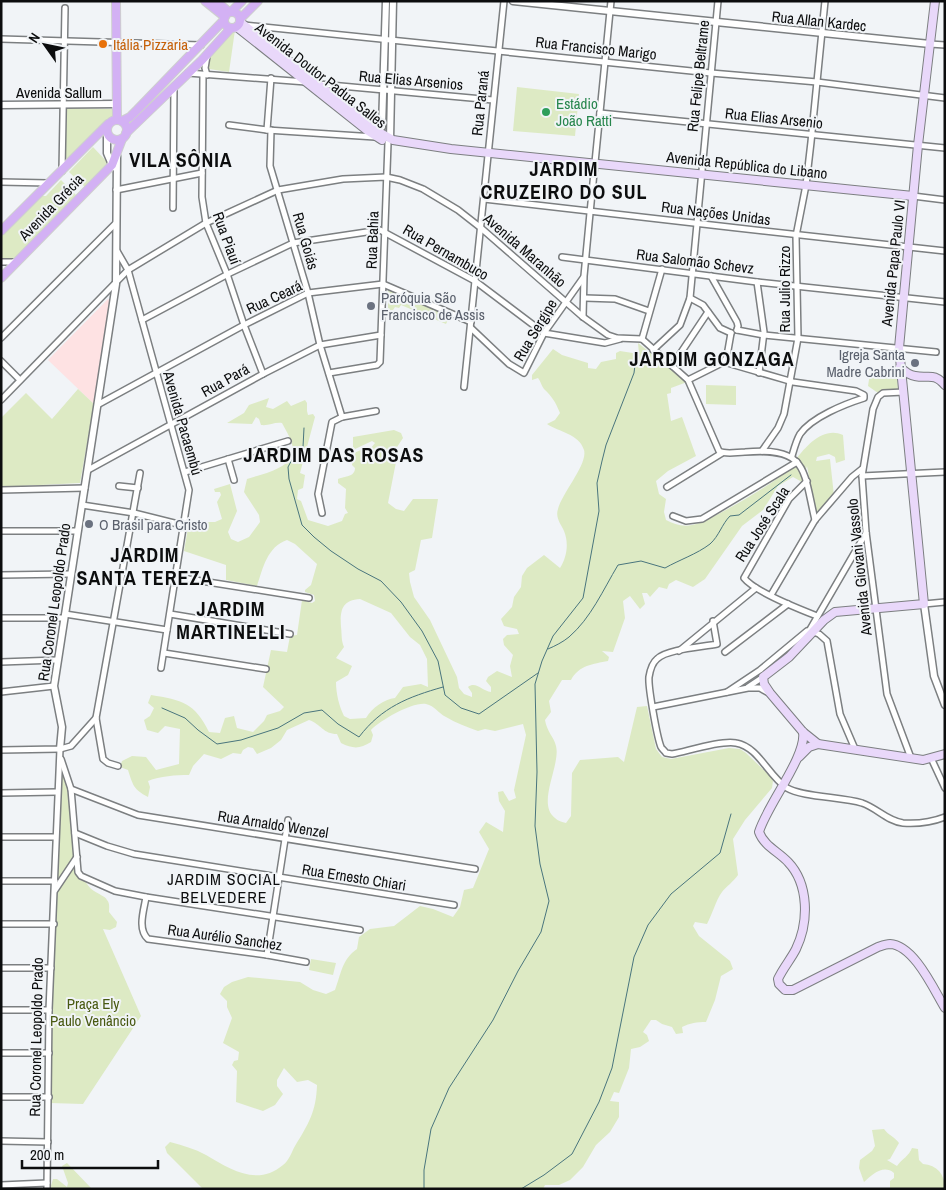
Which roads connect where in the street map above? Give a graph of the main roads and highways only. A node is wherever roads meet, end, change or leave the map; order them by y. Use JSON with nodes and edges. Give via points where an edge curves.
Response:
{"nodes":[{"id":1,"x":116,"y":1,"type":"edge"},
{"id":2,"x":205,"y":1,"type":"edge"},
{"id":3,"x":216,"y":1,"type":"edge"},
{"id":4,"x":242,"y":1,"type":"edge"},
{"id":5,"x":258,"y":1,"type":"edge"},
{"id":6,"x":936,"y":1,"type":"edge"},
{"id":7,"x":228,"y":15,"type":"junction"},
{"id":8,"x":239,"y":24,"type":"junction"},
{"id":9,"x":201,"y":45,"type":"junction"},
{"id":10,"x":194,"y":52,"type":"junction"},
{"id":11,"x":209,"y":52,"type":"junction"},
{"id":12,"x":202,"y":60,"type":"junction"},
{"id":13,"x":142,"y":105,"type":"junction"},
{"id":14,"x":149,"y":111,"type":"junction"},
{"id":15,"x":120,"y":120,"type":"junction"},
{"id":16,"x":108,"y":124,"type":"junction"},
{"id":17,"x":379,"y":132,"type":"junction"},
{"id":18,"x":124,"y":136,"type":"junction"},
{"id":19,"x":389,"y":141,"type":"joint"},
{"id":20,"x":913,"y":196,"type":"junction"},
{"id":21,"x":1,"y":231,"type":"edge"},
{"id":22,"x":1,"y":278,"type":"edge"},
{"id":23,"x":900,"y":367,"type":"junction"},
{"id":24,"x":914,"y":376,"type":"junction"},
{"id":25,"x":945,"y":385,"type":"edge"},
{"id":26,"x":904,"y":392,"type":"junction"},
{"id":27,"x":802,"y":732,"type":"junction"},
{"id":28,"x":818,"y":744,"type":"junction"},
{"id":29,"x":945,"y":754,"type":"edge"},
{"id":30,"x":797,"y":758,"type":"junction"},
{"id":31,"x":945,"y":1008,"type":"edge"}],
"edges":[{"from":1,"to":15,"type":"main road","via":[[116,104]]},
{"from":2,"to":7,"type":"main road"},
{"from":3,"to":7,"type":"main road"},
{"from":4,"to":7,"type":"main road"},
{"from":5,"to":8,"type":"main road"},
{"from":6,"to":20,"type":"main road","name":"Avenida Papa Paulo VI"},
{"from":7,"to":8,"type":"main road","via":[[238,14]]},
{"from":7,"to":8,"type":"main road","via":[[225,24]]},
{"from":7,"to":9,"type":"main road"},
{"from":8,"to":11,"type":"main road"},
{"from":8,"to":17,"type":"main road","name":"Avenida Doutor Padua Salles"},
{"from":8,"to":17,"type":"main road","name":"Avenida Doutor Padua Salles","via":[[305,82]]},
{"from":9,"to":10,"type":"main road"},
{"from":9,"to":11,"type":"main road"},
{"from":10,"to":12,"type":"main road"},
{"from":10,"to":13,"type":"main road"},
{"from":11,"to":12,"type":"main road"},
{"from":12,"to":14,"type":"main road"},
{"from":13,"to":14,"type":"main road"},
{"from":13,"to":15,"type":"main road","via":[[130,117]]},
{"from":14,"to":18,"type":"main road"},
{"from":15,"to":16,"type":"main road"},
{"from":15,"to":18,"type":"main road","via":[[127,128]]},
{"from":16,"to":18,"type":"main road","via":[[107,134],[113,140]]},
{"from":16,"to":21,"type":"main road"},
{"from":17,"to":19,"type":"main road","name":"Avenida Doutor Padua Salles"},
{"from":18,"to":22,"type":"main road","name":"Avenida Grécia","via":[[114,168]]},
{"from":19,"to":20,"type":"main road","name":"Avenida República do Libano"},
{"from":20,"to":23,"type":"main road","name":"Avenida Papa Paulo VI"},
{"from":23,"to":24,"type":"main road"},
{"from":23,"to":26,"type":"main road","name":"Avenida Papa Paulo VI"},
{"from":24,"to":25,"type":"main road","via":[[931,376]]},
{"from":24,"to":26,"type":"main road"},
{"from":26,"to":27,"type":"main road","name":"Avenida Papa Paulo VI","via":[[924,604],[820,616],[801,645],[763,677],[770,693]]},
{"from":27,"to":28,"type":"main road"},
{"from":27,"to":30,"type":"main road"},
{"from":28,"to":29,"type":"main road","via":[[923,760]]},
{"from":28,"to":30,"type":"main road"},
{"from":30,"to":31,"type":"main road","via":[[760,832],[765,842],[793,868],[805,906],[800,939],[778,979],[780,986],[793,990],[889,944],[908,953],[918,964]]}]}
